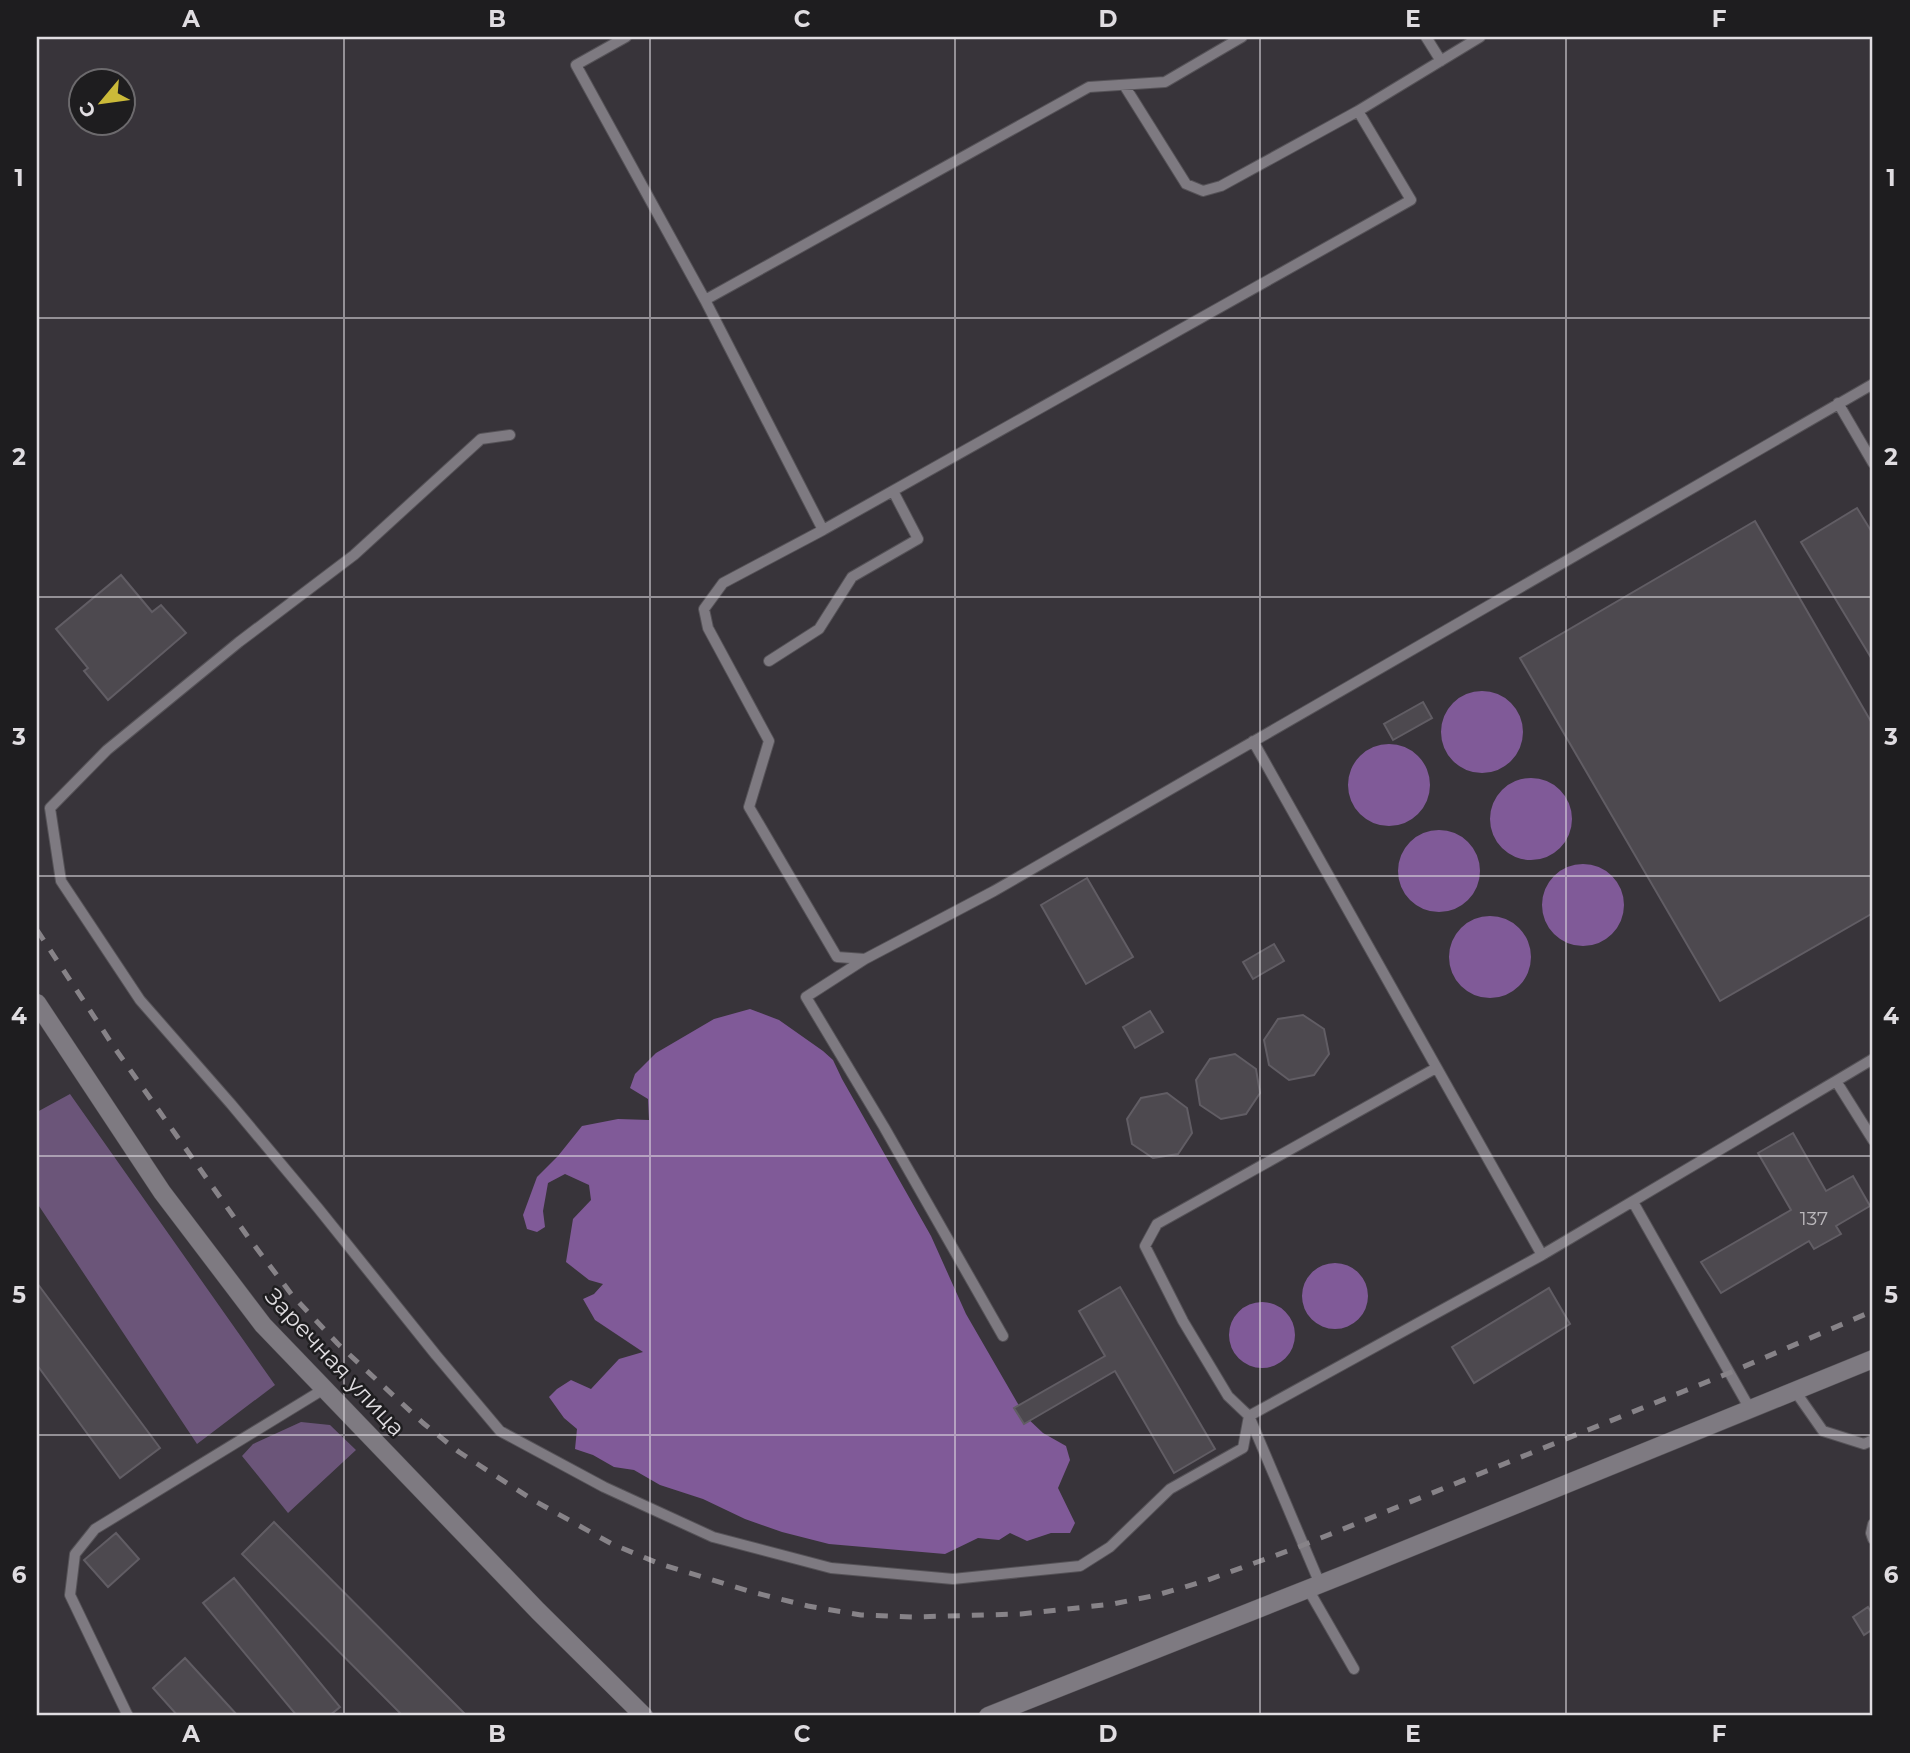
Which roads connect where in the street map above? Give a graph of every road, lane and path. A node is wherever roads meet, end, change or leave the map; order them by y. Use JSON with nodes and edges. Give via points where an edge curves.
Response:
{"nodes":[{"id":1,"x":626,"y":37,"type":"edge"},
{"id":2,"x":1242,"y":37,"type":"edge"},
{"id":3,"x":1426,"y":37,"type":"edge"},
{"id":4,"x":1480,"y":37,"type":"edge"},
{"id":5,"x":1441,"y":61,"type":"junction"},
{"id":6,"x":1124,"y":85,"type":"junction"},
{"id":7,"x":1358,"y":111,"type":"junction"},
{"id":8,"x":705,"y":300,"type":"junction"},
{"id":9,"x":1873,"y":384,"type":"edge"},
{"id":10,"x":1838,"y":403,"type":"junction"},
{"id":11,"x":510,"y":435,"type":"dead end"},
{"id":12,"x":1873,"y":463,"type":"edge"},
{"id":13,"x":893,"y":491,"type":"junction"},
{"id":14,"x":823,"y":530,"type":"junction"},
{"id":15,"x":769,"y":661,"type":"dead end"},
{"id":16,"x":1252,"y":741,"type":"junction"},
{"id":17,"x":865,"y":960,"type":"junction"},
{"id":18,"x":37,"y":1003,"type":"edge"},
{"id":19,"x":1873,"y":1059,"type":"edge"},
{"id":20,"x":1436,"y":1068,"type":"junction"},
{"id":21,"x":1836,"y":1081,"type":"junction"},
{"id":22,"x":1873,"y":1140,"type":"edge"},
{"id":23,"x":1633,"y":1202,"type":"junction"},
{"id":24,"x":1542,"y":1255,"type":"junction"},
{"id":25,"x":1003,"y":1336,"type":"dead end"},
{"id":26,"x":1873,"y":1359,"type":"edge"},
{"id":27,"x":324,"y":1389,"type":"junction"},
{"id":28,"x":1795,"y":1391,"type":"junction"},
{"id":29,"x":1750,"y":1409,"type":"junction"},
{"id":30,"x":1250,"y":1416,"type":"junction"},
{"id":31,"x":1873,"y":1440,"type":"edge"},
{"id":32,"x":1873,"y":1524,"type":"edge"},
{"id":33,"x":1873,"y":1539,"type":"edge"},
{"id":34,"x":1314,"y":1587,"type":"junction"},
{"id":35,"x":1354,"y":1669,"type":"dead end"},
{"id":36,"x":128,"y":1716,"type":"edge"},
{"id":37,"x":644,"y":1716,"type":"edge"},
{"id":38,"x":988,"y":1716,"type":"edge"}],
"edges":[{"from":1,"to":8,"type":"lane","via":[[576,65]]},
{"from":2,"to":6,"type":"lane","via":[[1166,82]]},
{"from":3,"to":5,"type":"lane"},
{"from":4,"to":5,"type":"lane"},
{"from":5,"to":7,"type":"lane"},
{"from":6,"to":7,"type":"lane","via":[[1186,184],[1203,191],[1221,186]]},
{"from":6,"to":8,"type":"lane","via":[[1089,87]]},
{"from":7,"to":13,"type":"lane","via":[[1410,200]]},
{"from":8,"to":14,"type":"lane"},
{"from":9,"to":10,"type":"lane"},
{"from":10,"to":12,"type":"lane"},
{"from":10,"to":16,"type":"lane"},
{"from":11,"to":30,"type":"lane","via":[[481,439],[354,555],[107,750],[50,808],[61,881],[140,1000],[301,1187],[500,1431],[604,1487],[713,1536],[831,1568],[953,1579],[1080,1566],[1110,1547],[1170,1489],[1243,1448]]},
{"from":13,"to":14,"type":"lane"},
{"from":13,"to":15,"type":"lane","via":[[918,539],[852,577],[819,629]]},
{"from":14,"to":17,"type":"lane","via":[[723,583],[704,610],[708,628],[769,741],[749,807],[837,957]]},
{"from":16,"to":17,"type":"lane"},
{"from":16,"to":20,"type":"lane"},
{"from":17,"to":25,"type":"lane","via":[[806,997]]},
{"from":18,"to":27,"type":"street","name":"Заречная улица","via":[[162,1192],[263,1325]]},
{"from":19,"to":21,"type":"lane"},
{"from":20,"to":24,"type":"lane"},
{"from":20,"to":30,"type":"lane","via":[[1157,1224],[1145,1246],[1228,1396]]},
{"from":21,"to":22,"type":"lane"},
{"from":21,"to":23,"type":"lane"},
{"from":23,"to":24,"type":"lane"},
{"from":23,"to":29,"type":"lane"},
{"from":24,"to":30,"type":"lane"},
{"from":26,"to":28,"type":"street"},
{"from":27,"to":36,"type":"lane","via":[[95,1530],[75,1554],[70,1595]]},
{"from":27,"to":37,"type":"street","name":"Заречная улица"},
{"from":28,"to":29,"type":"street"},
{"from":28,"to":31,"type":"lane","via":[[1823,1431],[1864,1444]]},
{"from":29,"to":34,"type":"street"},
{"from":30,"to":34,"type":"lane"},
{"from":32,"to":33,"type":"lane"},
{"from":34,"to":35,"type":"lane"},
{"from":34,"to":38,"type":"street"}]}
